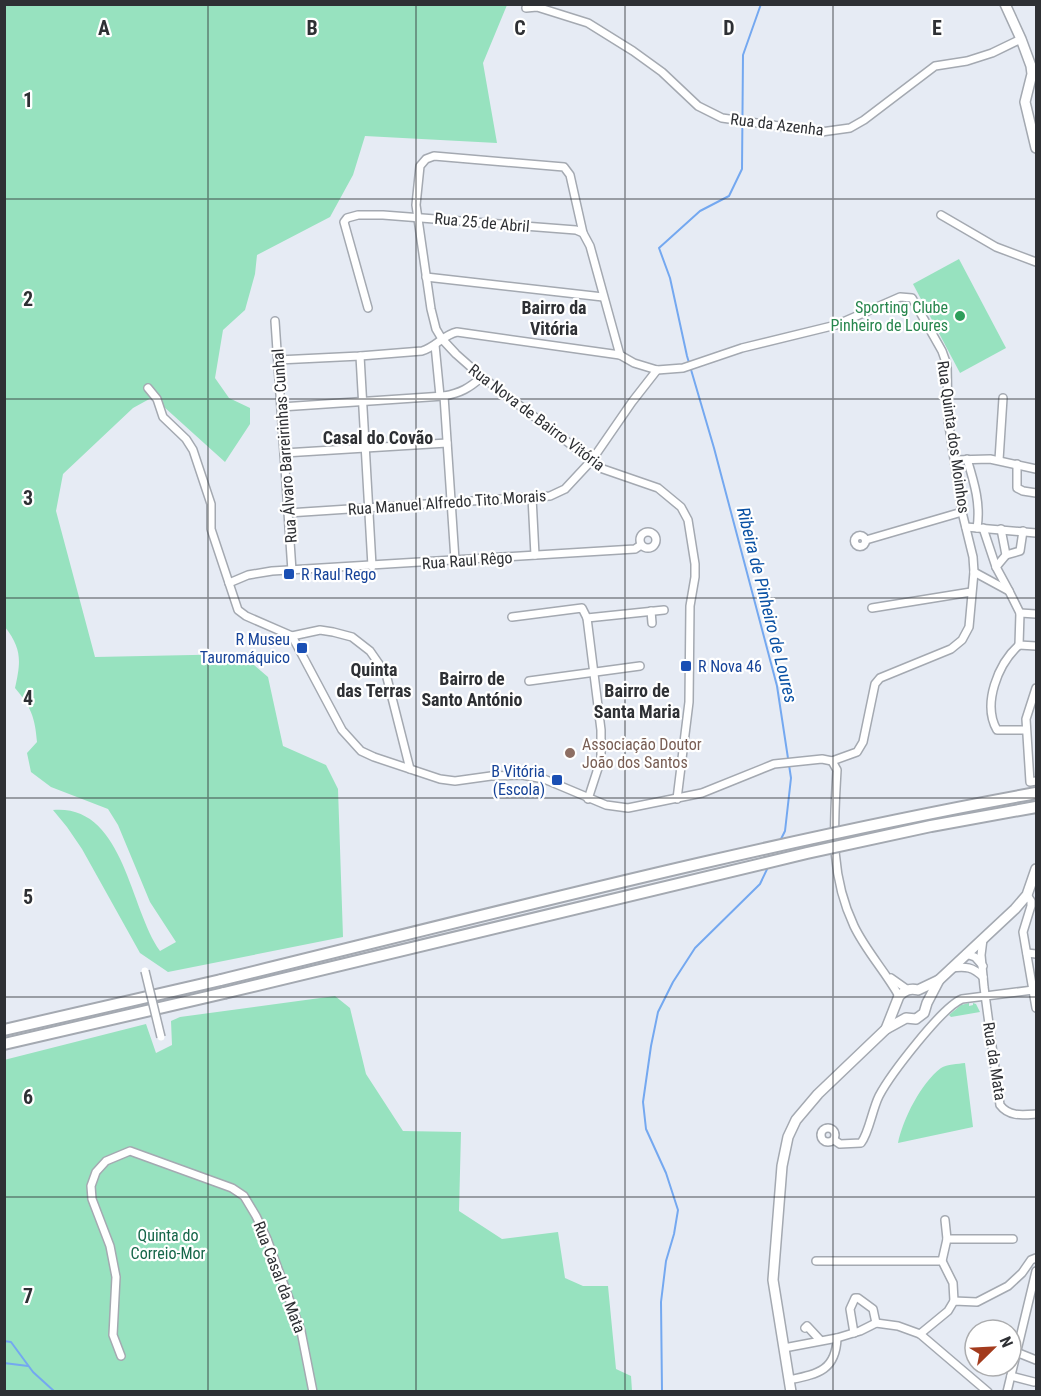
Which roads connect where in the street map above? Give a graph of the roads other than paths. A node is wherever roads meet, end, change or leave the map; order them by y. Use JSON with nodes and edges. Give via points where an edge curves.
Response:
{"nodes":[{"id":1,"x":1005,"y":4,"type":"edge"},
{"id":2,"x":526,"y":8,"type":"dead end"},
{"id":3,"x":1022,"y":39,"type":"junction"},
{"id":4,"x":1036,"y":148,"type":"edge"},
{"id":5,"x":941,"y":215,"type":"dead end"},
{"id":6,"x":418,"y":217,"type":"junction"},
{"id":7,"x":583,"y":232,"type":"junction"},
{"id":8,"x":1036,"y":262,"type":"edge"},
{"id":9,"x":426,"y":277,"type":"junction"},
{"id":10,"x":603,"y":297,"type":"junction"},
{"id":11,"x":368,"y":308,"type":"dead end"},
{"id":12,"x":275,"y":321,"type":"dead end"},
{"id":13,"x":442,"y":339,"type":"junction"},
{"id":14,"x":435,"y":345,"type":"junction"},
{"id":15,"x":620,"y":355,"type":"junction"},
{"id":16,"x":360,"y":356,"type":"junction"},
{"id":17,"x":278,"y":360,"type":"junction"},
{"id":18,"x":657,"y":370,"type":"junction"},
{"id":19,"x":482,"y":377,"type":"junction"},
{"id":20,"x":148,"y":388,"type":"dead end"},
{"id":21,"x":442,"y":396,"type":"junction"},
{"id":22,"x":1003,"y":398,"type":"dead end"},
{"id":23,"x":362,"y":401,"type":"junction"},
{"id":24,"x":281,"y":407,"type":"junction"},
{"id":25,"x":447,"y":443,"type":"junction"},
{"id":26,"x":365,"y":448,"type":"junction"},
{"id":27,"x":284,"y":453,"type":"junction"},
{"id":28,"x":967,"y":459,"type":"junction"},
{"id":29,"x":592,"y":460,"type":"junction"},
{"id":30,"x":956,"y":460,"type":"junction"},
{"id":31,"x":999,"y":460,"type":"junction"},
{"id":32,"x":1017,"y":464,"type":"junction"},
{"id":33,"x":1036,"y":469,"type":"edge"},
{"id":34,"x":1036,"y":493,"type":"edge"},
{"id":35,"x":532,"y":497,"type":"junction"},
{"id":36,"x":451,"y":502,"type":"junction"},
{"id":37,"x":369,"y":507,"type":"junction"},
{"id":38,"x":962,"y":512,"type":"junction"},
{"id":39,"x":288,"y":513,"type":"junction"},
{"id":40,"x":966,"y":527,"type":"junction"},
{"id":41,"x":980,"y":528,"type":"junction"},
{"id":42,"x":1001,"y":530,"type":"junction"},
{"id":43,"x":1023,"y":531,"type":"junction"},
{"id":44,"x":1036,"y":533,"type":"edge"},
{"id":45,"x":866,"y":540,"type":"dead end"},
{"id":46,"x":641,"y":545,"type":"dead end"},
{"id":47,"x":535,"y":555,"type":"junction"},
{"id":48,"x":1006,"y":555,"type":"junction"},
{"id":49,"x":455,"y":560,"type":"junction"},
{"id":50,"x":372,"y":566,"type":"junction"},
{"id":51,"x":996,"y":566,"type":"junction"},
{"id":52,"x":292,"y":571,"type":"junction"},
{"id":53,"x":974,"y":572,"type":"junction"},
{"id":54,"x":229,"y":583,"type":"junction"},
{"id":55,"x":1009,"y":591,"type":"junction"},
{"id":56,"x":971,"y":592,"type":"junction"},
{"id":57,"x":872,"y":608,"type":"dead end"},
{"id":58,"x":664,"y":610,"type":"dead end"},
{"id":59,"x":651,"y":611,"type":"junction"},
{"id":60,"x":1020,"y":613,"type":"junction"},
{"id":61,"x":1036,"y":614,"type":"edge"},
{"id":62,"x":512,"y":617,"type":"dead end"},
{"id":63,"x":587,"y":618,"type":"junction"},
{"id":64,"x":652,"y":623,"type":"dead end"},
{"id":65,"x":292,"y":636,"type":"junction"},
{"id":66,"x":1019,"y":645,"type":"junction"},
{"id":67,"x":1036,"y":646,"type":"edge"},
{"id":68,"x":640,"y":666,"type":"dead end"},
{"id":69,"x":594,"y":672,"type":"junction"},
{"id":70,"x":529,"y":681,"type":"dead end"},
{"id":71,"x":1036,"y":687,"type":"edge"},
{"id":72,"x":1025,"y":730,"type":"junction"},
{"id":73,"x":832,"y":761,"type":"junction"},
{"id":74,"x":410,"y":769,"type":"junction"},
{"id":75,"x":1036,"y":781,"type":"edge"},
{"id":76,"x":1036,"y":793,"type":"edge"},
{"id":77,"x":588,"y":799,"type":"junction"},
{"id":78,"x":677,"y":799,"type":"junction"},
{"id":79,"x":1036,"y":807,"type":"edge"},
{"id":80,"x":1036,"y":869,"type":"edge"},
{"id":81,"x":1027,"y":895,"type":"junction"},
{"id":82,"x":1036,"y":900,"type":"edge"},
{"id":83,"x":983,"y":939,"type":"junction"},
{"id":84,"x":1027,"y":953,"type":"junction"},
{"id":85,"x":966,"y":954,"type":"junction"},
{"id":86,"x":1036,"y":954,"type":"edge"},
{"id":87,"x":983,"y":966,"type":"junction"},
{"id":88,"x":951,"y":968,"type":"junction"},
{"id":89,"x":145,"y":971,"type":"dead end"},
{"id":90,"x":983,"y":977,"type":"junction"},
{"id":91,"x":939,"y":980,"type":"junction"},
{"id":92,"x":918,"y":990,"type":"junction"},
{"id":93,"x":1033,"y":990,"type":"junction"},
{"id":94,"x":903,"y":993,"type":"junction"},
{"id":95,"x":157,"y":995,"type":"junction"},
{"id":96,"x":985,"y":996,"type":"junction"},
{"id":97,"x":927,"y":1003,"type":"junction"},
{"id":98,"x":897,"y":1006,"type":"junction"},
{"id":99,"x":1036,"y":1008,"type":"edge"},
{"id":100,"x":906,"y":1018,"type":"junction"},
{"id":101,"x":4,"y":1023,"type":"edge"},
{"id":102,"x":886,"y":1029,"type":"junction"},
{"id":103,"x":4,"y":1030,"type":"edge"},
{"id":104,"x":161,"y":1037,"type":"dead end"},
{"id":105,"x":4,"y":1047,"type":"edge"},
{"id":106,"x":1036,"y":1114,"type":"edge"},
{"id":107,"x":834,"y":1140,"type":"dead end"},
{"id":108,"x":945,"y":1220,"type":"dead end"},
{"id":109,"x":947,"y":1239,"type":"junction"},
{"id":110,"x":1012,"y":1239,"type":"dead end"},
{"id":111,"x":1036,"y":1258,"type":"edge"},
{"id":112,"x":816,"y":1261,"type":"dead end"},
{"id":113,"x":942,"y":1261,"type":"junction"},
{"id":114,"x":1036,"y":1271,"type":"edge"},
{"id":115,"x":954,"y":1301,"type":"junction"},
{"id":116,"x":876,"y":1323,"type":"junction"},
{"id":117,"x":1023,"y":1324,"type":"edge"},
{"id":118,"x":805,"y":1328,"type":"dead end"},
{"id":119,"x":854,"y":1333,"type":"junction"},
{"id":120,"x":920,"y":1334,"type":"junction"},
{"id":121,"x":837,"y":1338,"type":"junction"},
{"id":122,"x":820,"y":1340,"type":"junction"},
{"id":123,"x":784,"y":1348,"type":"junction"},
{"id":124,"x":121,"y":1356,"type":"dead end"},
{"id":125,"x":1019,"y":1378,"type":"edge"},
{"id":126,"x":789,"y":1380,"type":"junction"},
{"id":127,"x":1034,"y":1382,"type":"dead end"},
{"id":128,"x":313,"y":1392,"type":"edge"},
{"id":129,"x":791,"y":1392,"type":"edge"},
{"id":130,"x":988,"y":1392,"type":"edge"}],
"edges":[{"from":1,"to":3,"type":"main road"},
{"from":2,"to":3,"type":"street","name":"Rua da Azenha","via":[[537,7],[588,23],[662,72],[698,106],[722,118],[820,132],[850,128],[864,120],[935,66],[967,61]]},
{"from":3,"to":4,"type":"main road","via":[[1031,66],[1026,102]]},
{"from":5,"to":8,"type":"street","via":[[996,247]]},
{"from":6,"to":7,"type":"street","name":"Rua 25 de Abril"},
{"from":6,"to":7,"type":"street","via":[[420,166],[430,157],[559,166],[570,175]]},
{"from":6,"to":9,"type":"street"},
{"from":6,"to":11,"type":"street","name":"Rua 25 de Abril","via":[[358,215],[344,222]]},
{"from":7,"to":10,"type":"street"},
{"from":9,"to":10,"type":"street"},
{"from":9,"to":13,"type":"street"},
{"from":10,"to":15,"type":"street"},
{"from":12,"to":17,"type":"street","name":"Rua Álvaro Barreirinhas Cunhal"},
{"from":13,"to":14,"type":"street"},
{"from":13,"to":15,"type":"street","via":[[457,332]]},
{"from":13,"to":19,"type":"street","name":"Rua Nova de Bairro Vitória"},
{"from":14,"to":16,"type":"street","via":[[422,351]]},
{"from":14,"to":21,"type":"street"},
{"from":15,"to":18,"type":"street"},
{"from":16,"to":17,"type":"street"},
{"from":16,"to":23,"type":"street"},
{"from":17,"to":24,"type":"street","name":"Rua Álvaro Barreirinhas Cunhal"},
{"from":18,"to":29,"type":"street","name":"Rua Manuel Alfredo Tito Morais"},
{"from":18,"to":30,"type":"street","name":"Rua Quinta dos Moinhos","via":[[683,368],[742,348],[836,325],[900,297],[912,298],[947,365],[946,402]]},
{"from":19,"to":21,"type":"street","via":[[459,394]]},
{"from":19,"to":29,"type":"street","name":"Rua Nova de Bairro Vitória"},
{"from":20,"to":54,"type":"street","via":[[163,417],[193,450],[211,504],[211,529]]},
{"from":21,"to":23,"type":"street"},
{"from":21,"to":25,"type":"street"},
{"from":22,"to":31,"type":"street"},
{"from":23,"to":24,"type":"street"},
{"from":23,"to":26,"type":"street"},
{"from":24,"to":27,"type":"street","name":"Rua Álvaro Barreirinhas Cunhal"},
{"from":25,"to":26,"type":"street"},
{"from":25,"to":36,"type":"street"},
{"from":26,"to":27,"type":"street"},
{"from":26,"to":37,"type":"street"},
{"from":27,"to":39,"type":"street","name":"Rua Álvaro Barreirinhas Cunhal"},
{"from":28,"to":30,"type":"street"},
{"from":28,"to":31,"type":"street"},
{"from":28,"to":41,"type":"street","via":[[974,479]]},
{"from":29,"to":35,"type":"street","name":"Rua Manuel Alfredo Tito Morais","via":[[565,489],[550,496]]},
{"from":29,"to":78,"type":"street","name":"Rua Nova de Bairro Vitória","via":[[603,469],[658,488],[681,507],[688,519],[695,564],[690,606],[689,702]]},
{"from":30,"to":38,"type":"street","name":"Rua Quinta dos Moinhos"},
{"from":31,"to":32,"type":"street"},
{"from":32,"to":33,"type":"street"},
{"from":32,"to":34,"type":"street","via":[[1017,488]]},
{"from":35,"to":36,"type":"street","name":"Rua Manuel Alfredo Tito Morais"},
{"from":35,"to":47,"type":"street"},
{"from":36,"to":37,"type":"street","name":"Rua Manuel Alfredo Tito Morais"},
{"from":36,"to":49,"type":"street"},
{"from":37,"to":39,"type":"street","name":"Rua Manuel Alfredo Tito Morais"},
{"from":37,"to":50,"type":"street"},
{"from":38,"to":40,"type":"street","name":"Rua Quinta dos Moinhos"},
{"from":38,"to":45,"type":"street"},
{"from":39,"to":52,"type":"street","name":"Rua Álvaro Barreirinhas Cunhal"},
{"from":40,"to":41,"type":"street"},
{"from":40,"to":53,"type":"street","name":"Rua Quinta dos Moinhos"},
{"from":41,"to":42,"type":"street"},
{"from":41,"to":51,"type":"street"},
{"from":42,"to":43,"type":"street"},
{"from":42,"to":48,"type":"street"},
{"from":43,"to":44,"type":"street"},
{"from":43,"to":48,"type":"street","via":[[1020,551]]},
{"from":46,"to":47,"type":"street","name":"Rua Raul Rêgo","via":[[635,549]]},
{"from":47,"to":49,"type":"street","name":"Rua Raul Rêgo"},
{"from":48,"to":51,"type":"street"},
{"from":49,"to":50,"type":"street","name":"Rua Raul Rêgo"},
{"from":50,"to":52,"type":"street","name":"Rua Raul Rêgo"},
{"from":51,"to":55,"type":"street"},
{"from":52,"to":54,"type":"street","name":"Rua Raul Rêgo","via":[[248,575]]},
{"from":53,"to":55,"type":"street"},
{"from":53,"to":56,"type":"street","name":"Rua Quinta dos Moinhos"},
{"from":54,"to":65,"type":"street","via":[[238,610]]},
{"from":55,"to":60,"type":"street"},
{"from":56,"to":57,"type":"street"},
{"from":56,"to":73,"type":"street","name":"Rua Quinta dos Moinhos","via":[[969,627],[962,640],[951,649],[880,678],[875,684],[863,742],[856,752]]},
{"from":58,"to":59,"type":"street"},
{"from":59,"to":63,"type":"street"},
{"from":59,"to":64,"type":"street"},
{"from":60,"to":61,"type":"street"},
{"from":60,"to":66,"type":"street"},
{"from":62,"to":63,"type":"street","via":[[582,608]]},
{"from":63,"to":69,"type":"street"},
{"from":65,"to":74,"type":"street","via":[[329,709],[352,743],[374,757]]},
{"from":65,"to":74,"type":"street","via":[[320,630],[333,632],[352,637],[370,651],[386,674]]},
{"from":66,"to":67,"type":"street"},
{"from":66,"to":72,"type":"street","via":[[997,676],[992,692],[992,722],[997,730]]},
{"from":68,"to":69,"type":"street"},
{"from":69,"to":70,"type":"street"},
{"from":69,"to":77,"type":"street","via":[[601,759]]},
{"from":71,"to":72,"type":"street"},
{"from":72,"to":75,"type":"street","via":[[1030,782]]},
{"from":73,"to":78,"type":"street","via":[[780,763]]},
{"from":73,"to":94,"type":"street","via":[[837,770],[834,863],[842,895],[866,948]]},
{"from":74,"to":77,"type":"street","via":[[455,782],[522,775],[544,779]]},
{"from":76,"to":95,"type":"highway","bridge":true,"via":[[805,839]]},
{"from":77,"to":78,"type":"street","via":[[628,808]]},
{"from":79,"to":105,"type":"highway","bridge":true,"via":[[807,853]]},
{"from":80,"to":81,"type":"main road"},
{"from":81,"to":82,"type":"street"},
{"from":81,"to":83,"type":"main road"},
{"from":81,"to":84,"type":"street","via":[[1031,901],[1023,932]]},
{"from":83,"to":85,"type":"main road"},
{"from":83,"to":87,"type":"street","name":"Rua da Mata"},
{"from":84,"to":86,"type":"street"},
{"from":84,"to":93,"type":"street"},
{"from":85,"to":87,"type":"street"},
{"from":85,"to":88,"type":"main road"},
{"from":87,"to":90,"type":"street","name":"Rua da Mata"},
{"from":88,"to":90,"type":"street","via":[[968,966]]},
{"from":88,"to":91,"type":"main road"},
{"from":89,"to":104,"type":"street","bridge":true},
{"from":90,"to":96,"type":"street","name":"Rua da Mata"},
{"from":91,"to":92,"type":"main road"},
{"from":91,"to":97,"type":"main road"},
{"from":92,"to":94,"type":"main road"},
{"from":92,"to":97,"type":"main road"},
{"from":93,"to":96,"type":"street"},
{"from":93,"to":99,"type":"street"},
{"from":94,"to":98,"type":"main road"},
{"from":95,"to":101,"type":"highway"},
{"from":95,"to":103,"type":"highway"},
{"from":96,"to":106,"type":"street","name":"Rua da Mata","via":[[1000,1105],[1016,1115]]},
{"from":96,"to":107,"type":"street","via":[[962,999],[942,1013],[888,1080],[861,1143],[840,1144]]},
{"from":97,"to":100,"type":"main road","via":[[921,1017]]},
{"from":98,"to":100,"type":"main road"},
{"from":98,"to":102,"type":"main road"},
{"from":100,"to":102,"type":"main road"},
{"from":102,"to":123,"type":"main road","via":[[818,1094],[796,1120],[788,1137],[773,1267]]},
{"from":108,"to":109,"type":"street"},
{"from":109,"to":110,"type":"street"},
{"from":109,"to":113,"type":"street"},
{"from":111,"to":115,"type":"street","via":[[1008,1286],[977,1302]]},
{"from":112,"to":113,"type":"street"},
{"from":113,"to":115,"type":"street","via":[[953,1283]]},
{"from":114,"to":117,"type":"street"},
{"from":115,"to":120,"type":"street"},
{"from":116,"to":119,"type":"street"},
{"from":116,"to":119,"type":"street","via":[[873,1309],[855,1298],[850,1309]]},
{"from":116,"to":120,"type":"street"},
{"from":118,"to":122,"type":"street"},
{"from":119,"to":121,"type":"street"},
{"from":120,"to":130,"type":"street"},
{"from":121,"to":122,"type":"street"},
{"from":121,"to":126,"type":"street","via":[[833,1357],[823,1370]]},
{"from":122,"to":123,"type":"street"},
{"from":123,"to":126,"type":"main road"},
{"from":124,"to":128,"type":"street","name":"Rua Casal da Mata","via":[[112,1335],[116,1277],[91,1186],[106,1161],[130,1151],[232,1188],[244,1196],[267,1239],[301,1331]]},
{"from":125,"to":127,"type":"street"},
{"from":126,"to":129,"type":"main road"}]}
